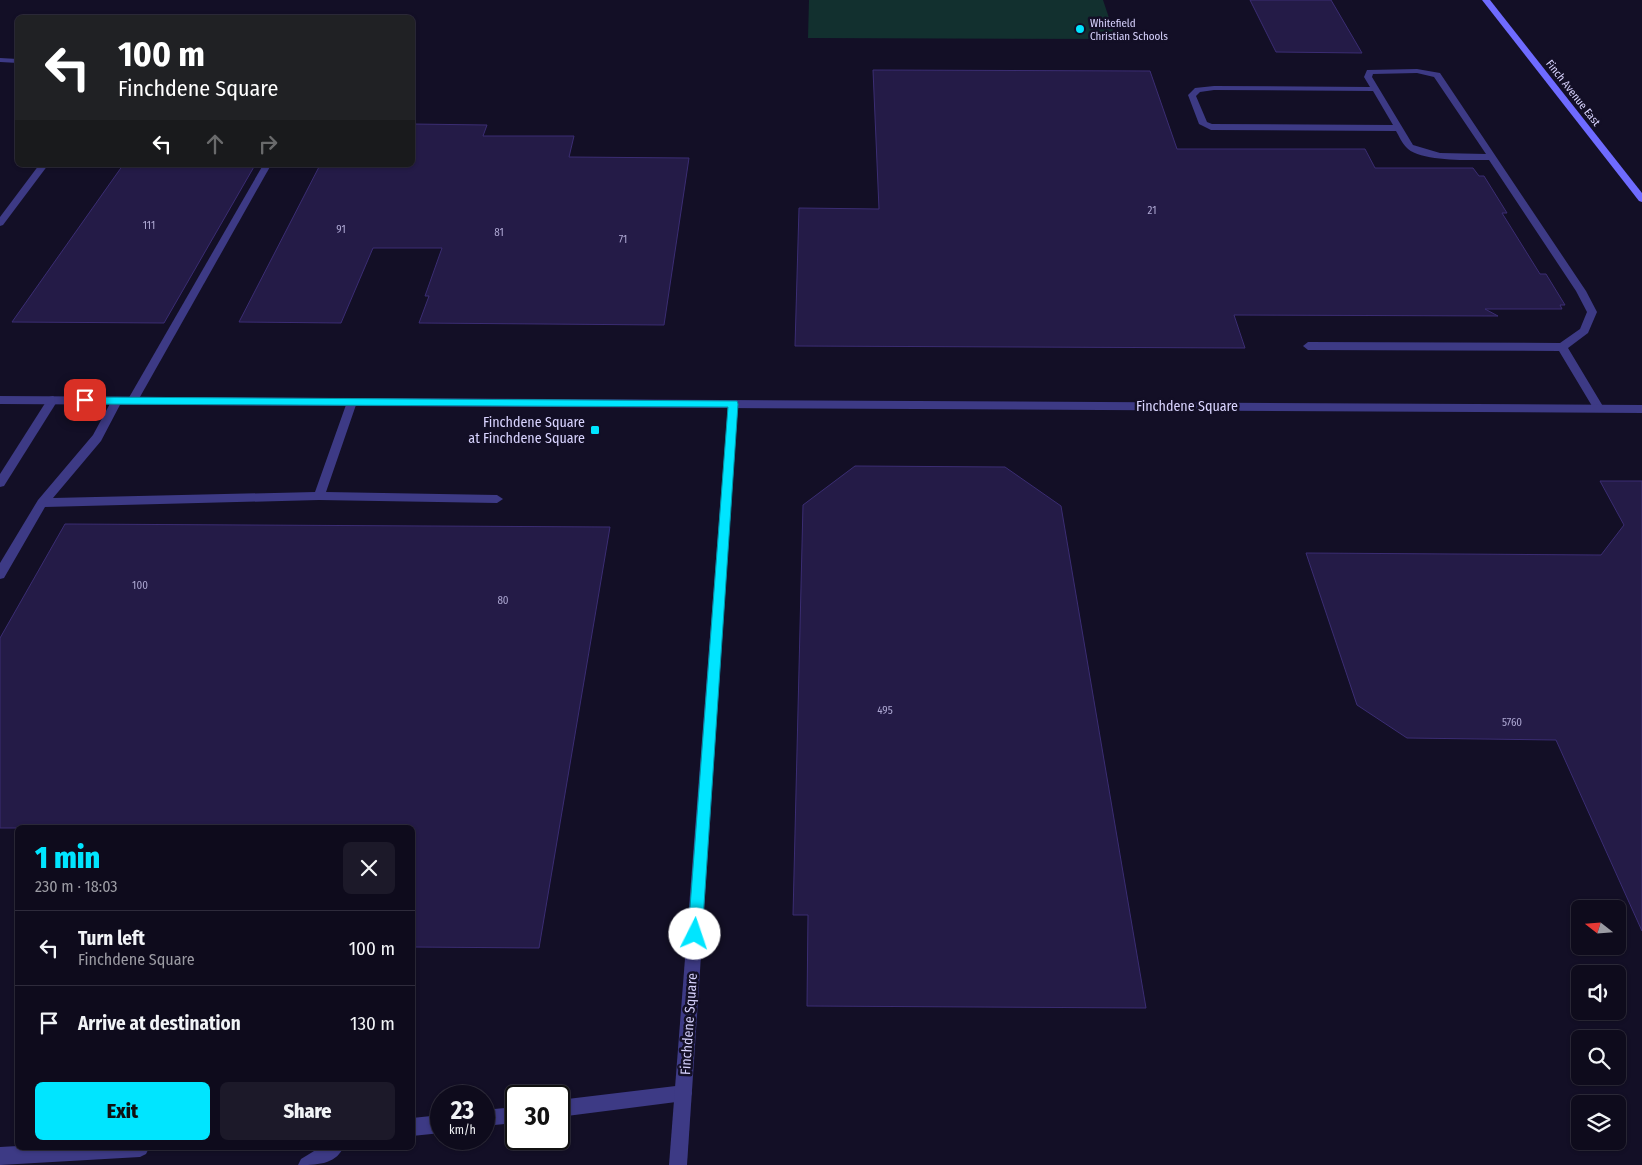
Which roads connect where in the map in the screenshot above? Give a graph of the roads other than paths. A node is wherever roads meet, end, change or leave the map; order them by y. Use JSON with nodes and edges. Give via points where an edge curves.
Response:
{"nodes":[{"id":1,"x":1486,"y":0,"type":"edge"},
{"id":2,"x":0,"y":60,"type":"edge"},
{"id":3,"x":15,"y":60,"type":"edge"},
{"id":4,"x":1375,"y":89,"type":"junction"},
{"id":5,"x":1399,"y":128,"type":"junction"},
{"id":6,"x":1492,"y":157,"type":"junction"},
{"id":7,"x":43,"y":167,"type":"edge"},
{"id":8,"x":266,"y":167,"type":"edge"},
{"id":9,"x":1642,"y":199,"type":"edge"},
{"id":10,"x":0,"y":224,"type":"edge"},
{"id":11,"x":1308,"y":346,"type":"dead end"},
{"id":12,"x":1562,"y":347,"type":"junction"},
{"id":13,"x":0,"y":400,"type":"edge"},
{"id":14,"x":53,"y":400,"type":"junction"},
{"id":15,"x":117,"y":400,"type":"junction"},
{"id":16,"x":132,"y":401,"type":"junction"},
{"id":17,"x":352,"y":402,"type":"junction"},
{"id":18,"x":733,"y":404,"type":"junction"},
{"id":19,"x":1599,"y":408,"type":"junction"},
{"id":20,"x":1642,"y":409,"type":"edge"},
{"id":21,"x":0,"y":483,"type":"edge"},
{"id":22,"x":319,"y":496,"type":"junction"},
{"id":23,"x":497,"y":499,"type":"dead end"},
{"id":24,"x":42,"y":503,"type":"junction"},
{"id":25,"x":0,"y":574,"type":"edge"},
{"id":26,"x":684,"y":1094,"type":"junction"},
{"id":27,"x":570,"y":1108,"type":"edge"},
{"id":28,"x":430,"y":1125,"type":"edge"},
{"id":29,"x":415,"y":1127,"type":"edge"},
{"id":30,"x":105,"y":1150,"type":"edge"},
{"id":31,"x":331,"y":1150,"type":"edge"},
{"id":32,"x":0,"y":1156,"type":"edge"},
{"id":33,"x":307,"y":1165,"type":"edge"},
{"id":34,"x":678,"y":1165,"type":"edge"}],
"edges":[{"from":1,"to":9,"type":"main road","name":"Finch Avenue East"},
{"from":2,"to":3,"type":"street"},
{"from":4,"to":5,"type":"street"},
{"from":4,"to":5,"type":"street","via":[[1214,88],[1198,90],[1192,95],[1203,124],[1217,128]]},
{"from":4,"to":6,"type":"street","via":[[1368,77],[1370,72],[1417,71],[1437,75]]},
{"from":5,"to":6,"type":"street","via":[[1410,147],[1421,153]]},
{"from":6,"to":12,"type":"street","via":[[1592,312],[1584,331]]},
{"from":7,"to":10,"type":"street"},
{"from":8,"to":16,"type":"street"},
{"from":11,"to":12,"type":"street"},
{"from":12,"to":19,"type":"street"},
{"from":13,"to":14,"type":"street","name":"Finchdene Square"},
{"from":14,"to":15,"type":"street","name":"Finchdene Square"},
{"from":14,"to":21,"type":"street"},
{"from":15,"to":16,"type":"street","name":"Finchdene Square"},
{"from":15,"to":24,"type":"street","via":[[97,438]]},
{"from":16,"to":17,"type":"street","name":"Finchdene Square"},
{"from":17,"to":18,"type":"street","name":"Finchdene Square"},
{"from":17,"to":22,"type":"street"},
{"from":18,"to":19,"type":"street","name":"Finchdene Square"},
{"from":18,"to":26,"type":"street","name":"Finchdene Square"},
{"from":19,"to":20,"type":"street","name":"Finchdene Square"},
{"from":22,"to":23,"type":"street"},
{"from":22,"to":24,"type":"street"},
{"from":24,"to":25,"type":"street"},
{"from":26,"to":27,"type":"street"},
{"from":26,"to":34,"type":"street","name":"Finchdene Square"},
{"from":28,"to":29,"type":"street"},
{"from":30,"to":32,"type":"street"},
{"from":31,"to":33,"type":"street"}]}
